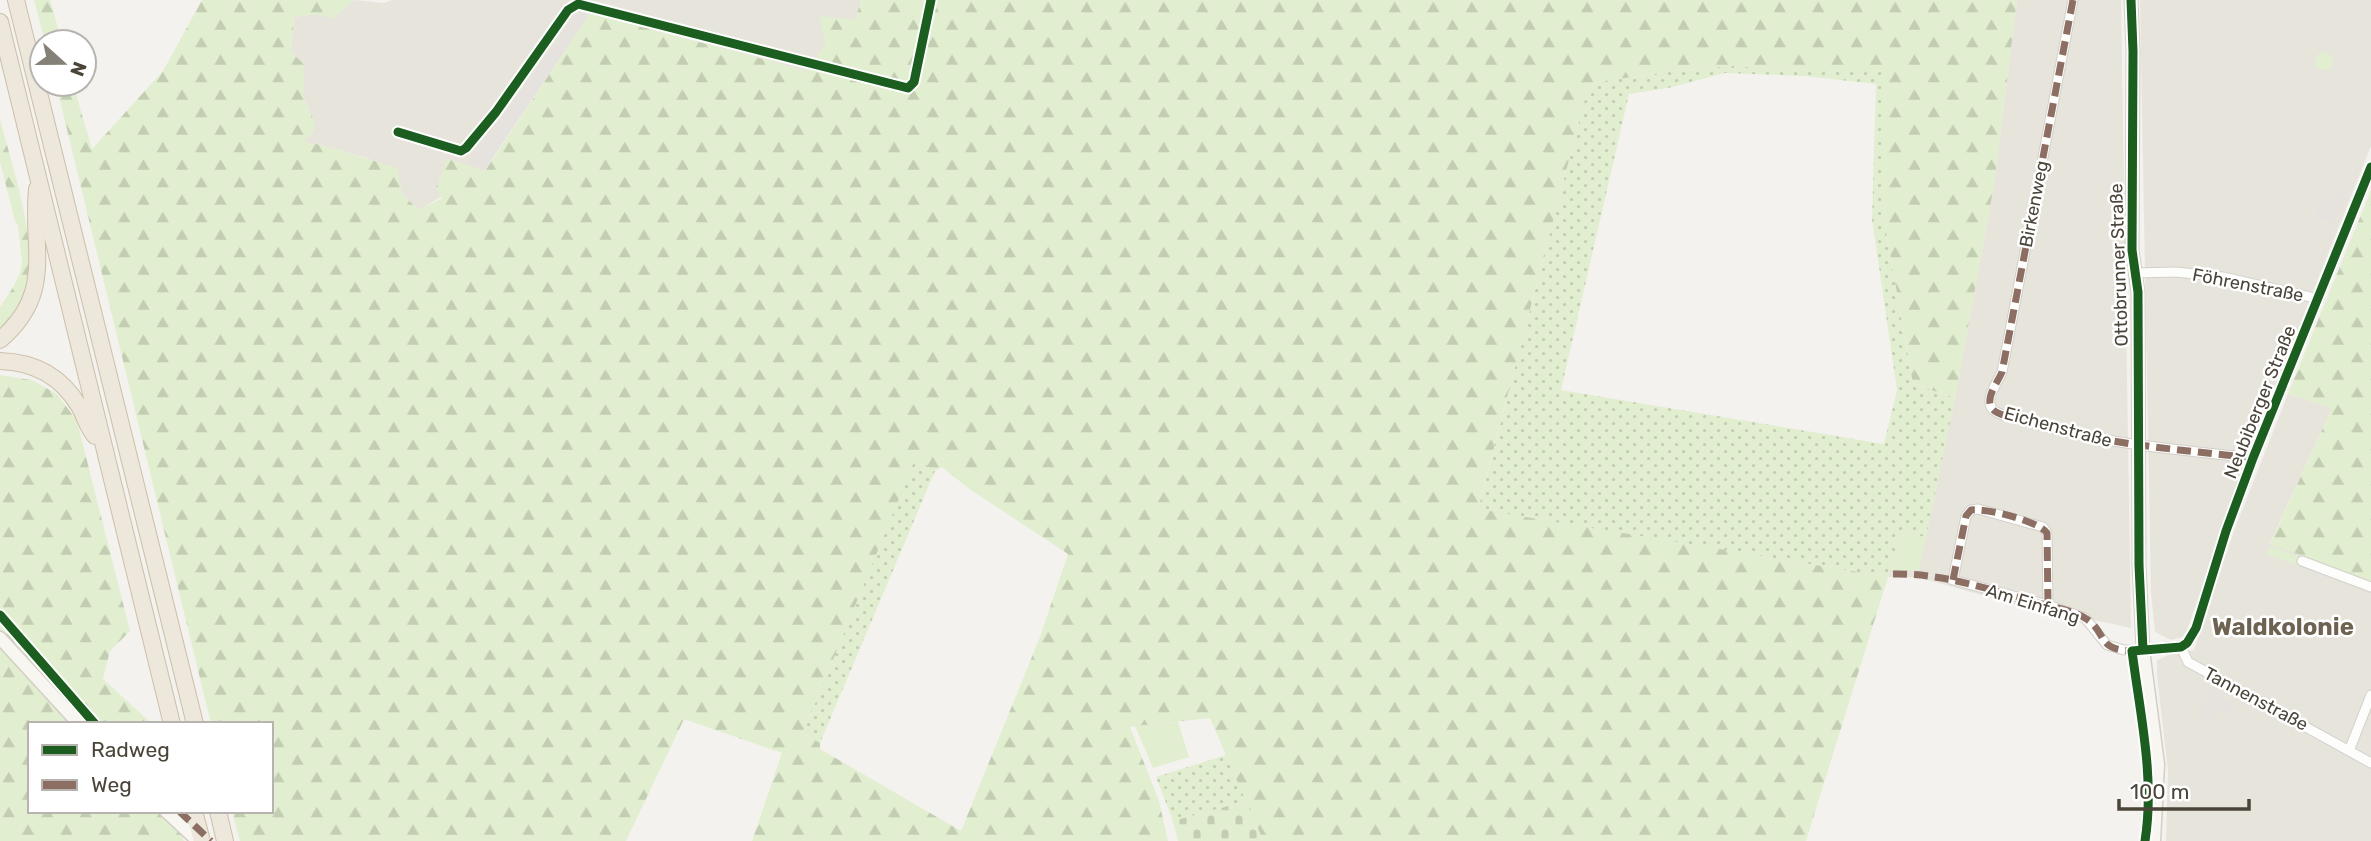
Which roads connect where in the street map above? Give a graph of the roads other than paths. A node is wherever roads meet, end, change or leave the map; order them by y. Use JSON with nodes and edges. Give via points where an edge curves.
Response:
{"nodes":[{"id":1,"x":16,"y":0,"type":"edge"},
{"id":2,"x":931,"y":0,"type":"edge"},
{"id":3,"x":2073,"y":0,"type":"edge"},
{"id":4,"x":2130,"y":0,"type":"edge"},
{"id":5,"x":0,"y":22,"type":"edge"},
{"id":6,"x":398,"y":132,"type":"dead end"},
{"id":7,"x":2371,"y":167,"type":"edge"},
{"id":8,"x":38,"y":176,"type":"junction"},
{"id":9,"x":2135,"y":273,"type":"junction"},
{"id":10,"x":2319,"y":299,"type":"junction"},
{"id":11,"x":0,"y":340,"type":"edge"},
{"id":12,"x":0,"y":361,"type":"edge"},
{"id":13,"x":1991,"y":406,"type":"joint"},
{"id":14,"x":2139,"y":445,"type":"junction"},
{"id":15,"x":103,"y":447,"type":"junction"},
{"id":16,"x":2253,"y":458,"type":"junction"},
{"id":17,"x":2302,"y":561,"type":"dead end"},
{"id":18,"x":2371,"y":587,"type":"edge"},
{"id":19,"x":2048,"y":605,"type":"junction"},
{"id":20,"x":0,"y":638,"type":"edge"},
{"id":21,"x":2181,"y":647,"type":"junction"},
{"id":22,"x":2143,"y":650,"type":"junction"},
{"id":23,"x":2371,"y":695,"type":"edge"},
{"id":24,"x":77,"y":722,"type":"edge"},
{"id":25,"x":172,"y":722,"type":"edge"},
{"id":26,"x":195,"y":722,"type":"edge"},
{"id":27,"x":2349,"y":751,"type":"junction"},
{"id":28,"x":2371,"y":763,"type":"edge"},
{"id":29,"x":168,"y":813,"type":"edge"},
{"id":30,"x":194,"y":813,"type":"edge"},
{"id":31,"x":218,"y":813,"type":"edge"},
{"id":32,"x":200,"y":841,"type":"edge"},
{"id":33,"x":225,"y":841,"type":"edge"},
{"id":34,"x":2154,"y":841,"type":"edge"}],
"edges":[{"from":1,"to":26,"type":"highway"},
{"from":2,"to":6,"type":"street","via":[[914,82],[905,88],[578,4],[568,10],[466,149]]},
{"from":3,"to":13,"type":"street","name":"Birkenweg","via":[[2002,372]]},
{"from":4,"to":9,"type":"main road","name":"Ottobrunner Straße"},
{"from":5,"to":8,"type":"highway"},
{"from":7,"to":10,"type":"street","name":"Neubiberger Straße"},
{"from":8,"to":11,"type":"highway","via":[[34,294]]},
{"from":8,"to":15,"type":"highway"},
{"from":9,"to":10,"type":"street","name":"Föhrenstraße","via":[[2222,277]]},
{"from":9,"to":14,"type":"main road","name":"Ottobrunner Straße"},
{"from":10,"to":16,"type":"street","name":"Neubiberger Straße"},
{"from":12,"to":15,"type":"highway","via":[[20,362],[54,376],[72,394]]},
{"from":13,"to":14,"type":"street","name":"Eichenstraße","via":[[2043,427]]},
{"from":14,"to":16,"type":"street","name":"Eichenstraße"},
{"from":14,"to":22,"type":"main road","name":"Ottobrunner Straße"},
{"from":15,"to":25,"type":"highway"},
{"from":16,"to":21,"type":"street","name":"Neubiberger Straße","via":[[2196,628]]},
{"from":17,"to":18,"type":"street"},
{"from":19,"to":19,"type":"street","name":"Am Einfang","via":[[1953,580],[1971,510],[2043,527],[2047,533]]},
{"from":19,"to":22,"type":"street","name":"Am Einfang","via":[[2085,618],[2115,649]]},
{"from":20,"to":24,"type":"main road"},
{"from":21,"to":22,"type":"street"},
{"from":21,"to":27,"type":"street","name":"Tannenstraße","via":[[2188,662]]},
{"from":22,"to":34,"type":"main road","name":"Ottobrunner Straße","via":[[2158,764]]},
{"from":23,"to":27,"type":"street"},
{"from":27,"to":28,"type":"street","name":"Tannenstraße"},
{"from":29,"to":32,"type":"main road"},
{"from":30,"to":32,"type":"highway"},
{"from":31,"to":33,"type":"highway"}]}
